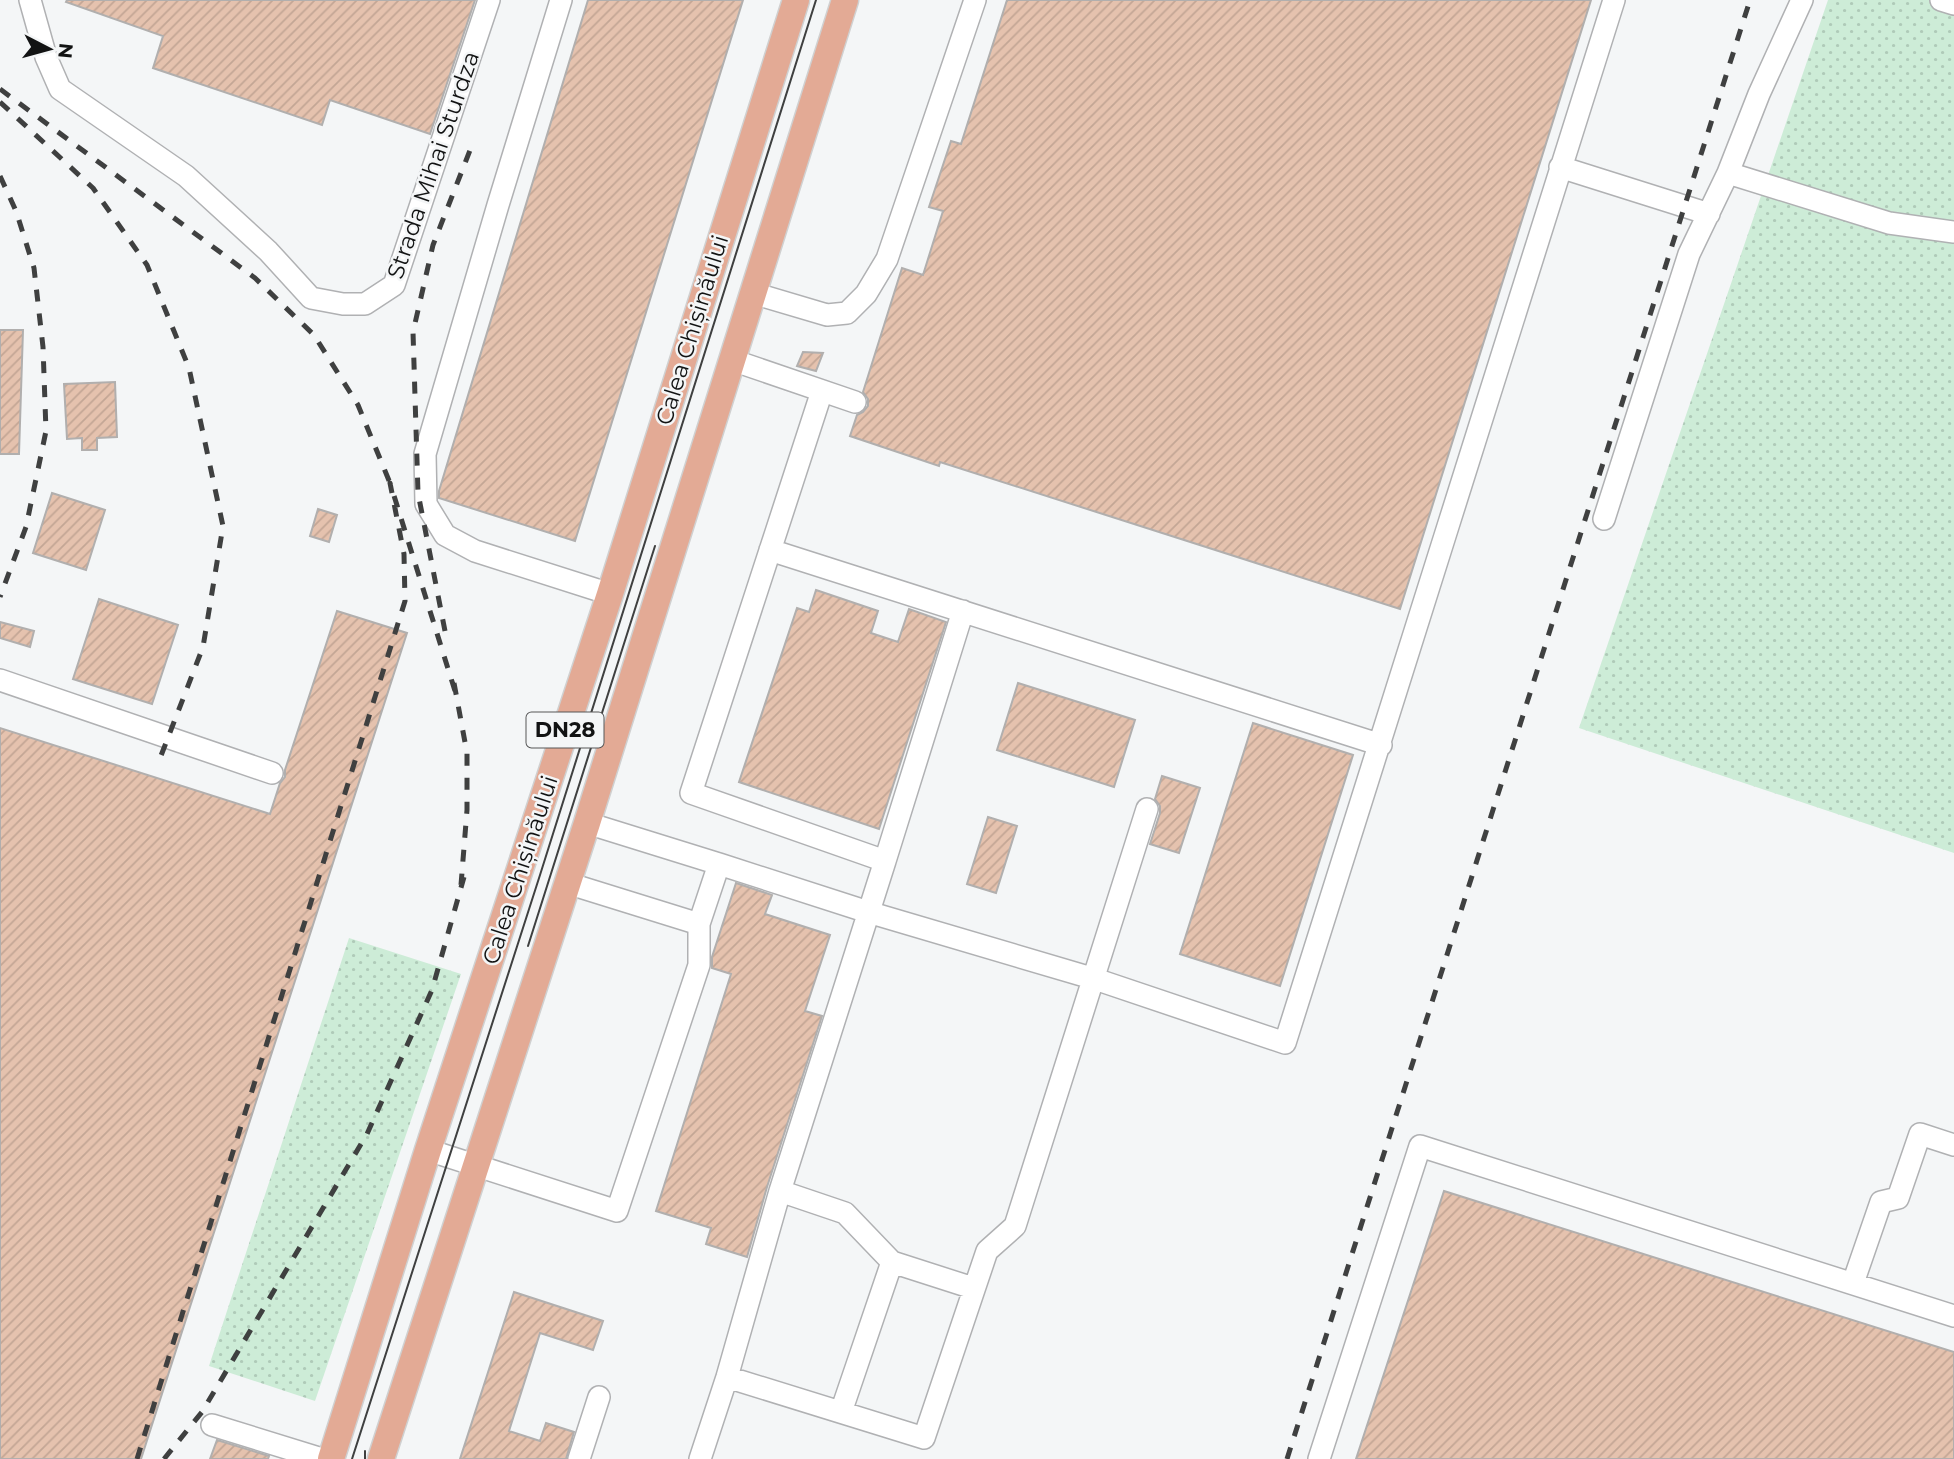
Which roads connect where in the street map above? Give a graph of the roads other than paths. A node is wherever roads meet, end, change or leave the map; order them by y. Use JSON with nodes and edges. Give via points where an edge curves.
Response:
{"nodes":[{"id":1,"x":30,"y":0,"type":"edge"},
{"id":2,"x":489,"y":0,"type":"edge"},
{"id":3,"x":561,"y":0,"type":"edge"},
{"id":4,"x":796,"y":0,"type":"edge"},
{"id":5,"x":845,"y":0,"type":"edge"},
{"id":6,"x":975,"y":0,"type":"edge"},
{"id":7,"x":1614,"y":0,"type":"edge"},
{"id":8,"x":1802,"y":0,"type":"edge"},
{"id":9,"x":1941,"y":0,"type":"edge"},
{"id":10,"x":1954,"y":4,"type":"edge"},
{"id":11,"x":1560,"y":167,"type":"junction"},
{"id":12,"x":1728,"y":173,"type":"junction"},
{"id":13,"x":1709,"y":214,"type":"junction"},
{"id":14,"x":1954,"y":232,"type":"edge"},
{"id":15,"x":753,"y":293,"type":"junction"},
{"id":16,"x":732,"y":360,"type":"junction"},
{"id":17,"x":822,"y":391,"type":"junction"},
{"id":18,"x":855,"y":402,"type":"dead end"},
{"id":19,"x":1604,"y":519,"type":"dead end"},
{"id":20,"x":770,"y":550,"type":"junction"},
{"id":21,"x":610,"y":594,"type":"junction"},
{"id":22,"x":963,"y":611,"type":"junction"},
{"id":23,"x":0,"y":680,"type":"edge"},
{"id":24,"x":1381,"y":745,"type":"junction"},
{"id":25,"x":272,"y":773,"type":"dead end"},
{"id":26,"x":1147,"y":809,"type":"dead end"},
{"id":27,"x":587,"y":823,"type":"junction"},
{"id":28,"x":885,"y":861,"type":"junction"},
{"id":29,"x":719,"y":864,"type":"junction"},
{"id":30,"x":567,"y":883,"type":"junction"},
{"id":31,"x":868,"y":912,"type":"junction"},
{"id":32,"x":699,"y":923,"type":"junction"},
{"id":33,"x":1095,"y":979,"type":"junction"},
{"id":34,"x":1954,"y":1145,"type":"edge"},
{"id":35,"x":428,"y":1150,"type":"junction"},
{"id":36,"x":476,"y":1165,"type":"junction"},
{"id":37,"x":780,"y":1191,"type":"junction"},
{"id":38,"x":892,"y":1262,"type":"junction"},
{"id":39,"x":1853,"y":1283,"type":"junction"},
{"id":40,"x":973,"y":1288,"type":"junction"},
{"id":41,"x":1954,"y":1316,"type":"edge"},
{"id":42,"x":727,"y":1377,"type":"junction"},
{"id":43,"x":599,"y":1397,"type":"dead end"},
{"id":44,"x":841,"y":1412,"type":"junction"},
{"id":45,"x":212,"y":1425,"type":"dead end"},
{"id":46,"x":322,"y":1459,"type":"edge"},
{"id":47,"x":331,"y":1459,"type":"edge"},
{"id":48,"x":381,"y":1459,"type":"edge"},
{"id":49,"x":579,"y":1459,"type":"edge"},
{"id":50,"x":700,"y":1459,"type":"edge"},
{"id":51,"x":1319,"y":1459,"type":"edge"}],
"edges":[{"from":1,"to":2,"type":"lane","name":"Strada Mihai Sturdza","via":[[60,89],[186,176],[268,251],[311,298],[365,304],[394,285]]},
{"from":3,"to":21,"type":"lane","via":[[425,454],[426,504],[445,534],[475,551]]},
{"from":4,"to":21,"type":"main road","name":"Calea Chișinăului","number":"DN28"},
{"from":5,"to":15,"type":"main road","name":"Calea Chișinăului","number":"DN28"},
{"from":6,"to":15,"type":"lane","via":[[887,259],[866,294],[847,313],[827,315]]},
{"from":7,"to":11,"type":"lane"},
{"from":8,"to":12,"type":"lane"},
{"from":9,"to":10,"type":"lane"},
{"from":11,"to":13,"type":"lane"},
{"from":11,"to":24,"type":"lane"},
{"from":12,"to":13,"type":"lane"},
{"from":12,"to":14,"type":"lane","via":[[1889,223]]},
{"from":13,"to":19,"type":"lane","via":[[1689,254]]},
{"from":15,"to":16,"type":"main road","name":"Calea Chișinăului","number":"DN28"},
{"from":16,"to":17,"type":"lane"},
{"from":16,"to":27,"type":"main road","name":"Calea Chișinăului","number":"DN28"},
{"from":17,"to":18,"type":"lane"},
{"from":17,"to":20,"type":"lane"},
{"from":20,"to":22,"type":"lane"},
{"from":20,"to":28,"type":"lane","via":[[691,793]]},
{"from":21,"to":35,"type":"main road","name":"Calea Chișinăului","number":"DN28"},
{"from":22,"to":24,"type":"lane"},
{"from":22,"to":28,"type":"lane"},
{"from":23,"to":25,"type":"lane"},
{"from":24,"to":33,"type":"lane","via":[[1285,1043]]},
{"from":26,"to":33,"type":"lane"},
{"from":27,"to":29,"type":"lane"},
{"from":27,"to":30,"type":"main road","name":"Calea Chișinăului","number":"DN28"},
{"from":28,"to":31,"type":"lane"},
{"from":29,"to":31,"type":"lane"},
{"from":29,"to":32,"type":"lane"},
{"from":30,"to":32,"type":"lane"},
{"from":30,"to":36,"type":"main road","name":"Calea Chișinăului","number":"DN28"},
{"from":31,"to":33,"type":"lane"},
{"from":31,"to":37,"type":"lane"},
{"from":32,"to":36,"type":"lane","via":[[699,965],[617,1211]]},
{"from":33,"to":40,"type":"lane","via":[[1015,1226],[987,1251]]},
{"from":34,"to":39,"type":"lane","via":[[1920,1134],[1898,1198],[1881,1202]]},
{"from":35,"to":36,"type":"lane"},
{"from":35,"to":47,"type":"main road","name":"Calea Chișinăului","number":"DN28"},
{"from":36,"to":48,"type":"main road","name":"Calea Chișinăului","number":"DN28"},
{"from":37,"to":38,"type":"lane","via":[[845,1213]]},
{"from":37,"to":42,"type":"lane"},
{"from":38,"to":40,"type":"lane"},
{"from":38,"to":44,"type":"lane"},
{"from":39,"to":41,"type":"lane"},
{"from":39,"to":51,"type":"lane","via":[[1420,1146]]},
{"from":40,"to":44,"type":"lane","via":[[924,1438]]},
{"from":42,"to":44,"type":"lane"},
{"from":42,"to":50,"type":"lane"},
{"from":43,"to":49,"type":"lane"},
{"from":45,"to":46,"type":"lane"}]}
